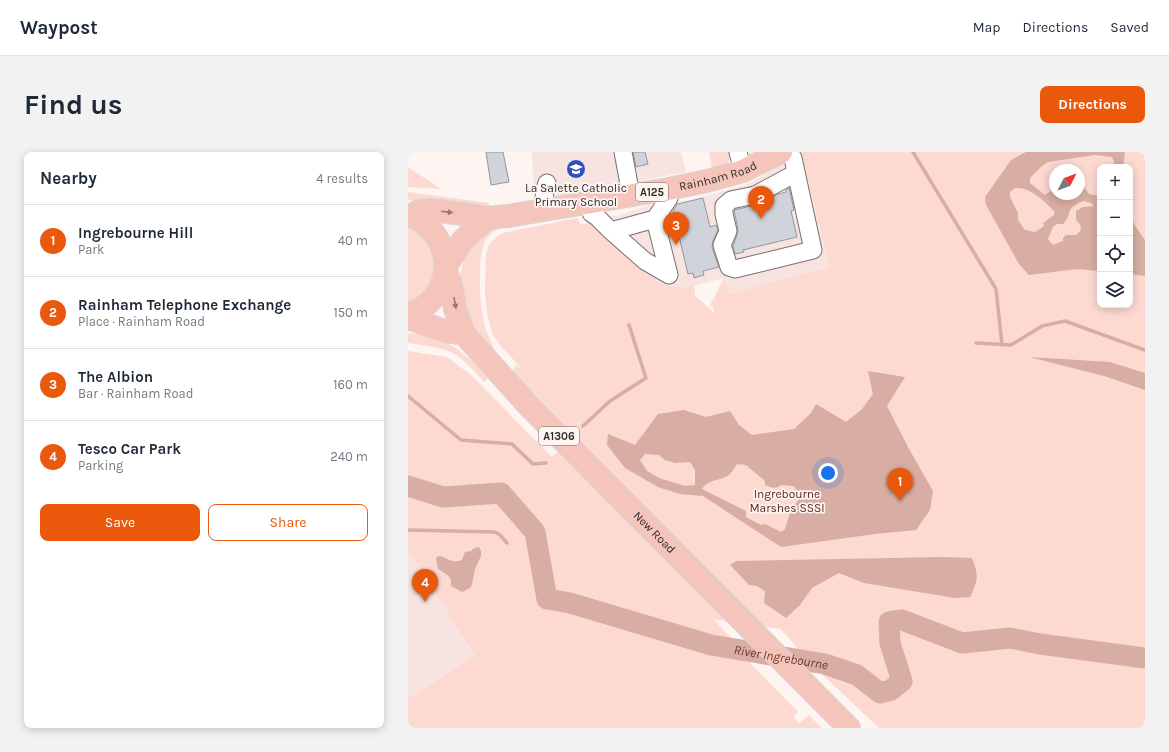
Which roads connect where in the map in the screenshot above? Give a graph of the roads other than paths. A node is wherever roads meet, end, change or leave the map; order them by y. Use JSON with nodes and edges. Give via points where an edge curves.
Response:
{"nodes":[{"id":1,"x":623,"y":152,"type":"edge"},
{"id":2,"x":781,"y":152,"type":"edge"},
{"id":3,"x":789,"y":152,"type":"edge"},
{"id":4,"x":740,"y":162,"type":"edge"},
{"id":5,"x":796,"y":173,"type":"junction"},
{"id":6,"x":547,"y":183,"type":"dead end"},
{"id":7,"x":668,"y":189,"type":"junction"},
{"id":8,"x":631,"y":195,"type":"junction"},
{"id":9,"x":588,"y":202,"type":"junction"},
{"id":10,"x":543,"y":210,"type":"junction"},
{"id":11,"x":409,"y":216,"type":"edge"},
{"id":12,"x":486,"y":218,"type":"junction"},
{"id":13,"x":655,"y":219,"type":"junction"},
{"id":14,"x":610,"y":231,"type":"junction"},
{"id":15,"x":446,"y":269,"type":"junction"},
{"id":16,"x":408,"y":314,"type":"edge"},
{"id":17,"x":408,"y":318,"type":"edge"},
{"id":18,"x":464,"y":334,"type":"junction"},
{"id":19,"x":849,"y":728,"type":"edge"}],
"edges":[{"from":1,"to":8,"type":"lane"},
{"from":2,"to":4,"type":"main road","name":"Rainham Road","number":"A125"},
{"from":3,"to":5,"type":"lane"},
{"from":4,"to":7,"type":"main road","name":"Rainham Road","number":"A125","via":[[707,181]]},
{"from":5,"to":5,"type":"lane","via":[[813,250],[735,269],[729,267],[722,245],[728,231],[724,206],[731,200],[755,195]]},
{"from":6,"to":10,"type":"lane"},
{"from":7,"to":8,"type":"main road","name":"Rainham Road","number":"A125"},
{"from":7,"to":13,"type":"lane","via":[[669,198]]},
{"from":8,"to":9,"type":"main road","name":"Rainham Road","number":"A125"},
{"from":9,"to":10,"type":"main road","name":"Rainham Road","number":"A125"},
{"from":9,"to":14,"type":"lane","via":[[591,213]]},
{"from":10,"to":12,"type":"main road","name":"Rainham Road","number":"A125"},
{"from":11,"to":12,"type":"main road","name":"Rainham Road","number":"A125","one_way":true,"via":[[419,211],[430,210]]},
{"from":11,"to":15,"type":"main road","name":"New Road","via":[[424,223],[436,235],[444,249]]},
{"from":12,"to":15,"type":"main road","via":[[462,241]]},
{"from":13,"to":14,"type":"lane"},
{"from":13,"to":14,"type":"lane","via":[[669,275],[645,260]]},
{"from":15,"to":16,"type":"main road","via":[[441,287],[433,299],[422,309]]},
{"from":15,"to":18,"type":"main road","name":"New Road","number":"A1306","one_way":true,"via":[[455,309]]},
{"from":17,"to":18,"type":"main road","via":[[445,331]]},
{"from":18,"to":19,"type":"main road","name":"New Road","number":"A1306","via":[[527,404]]}]}
